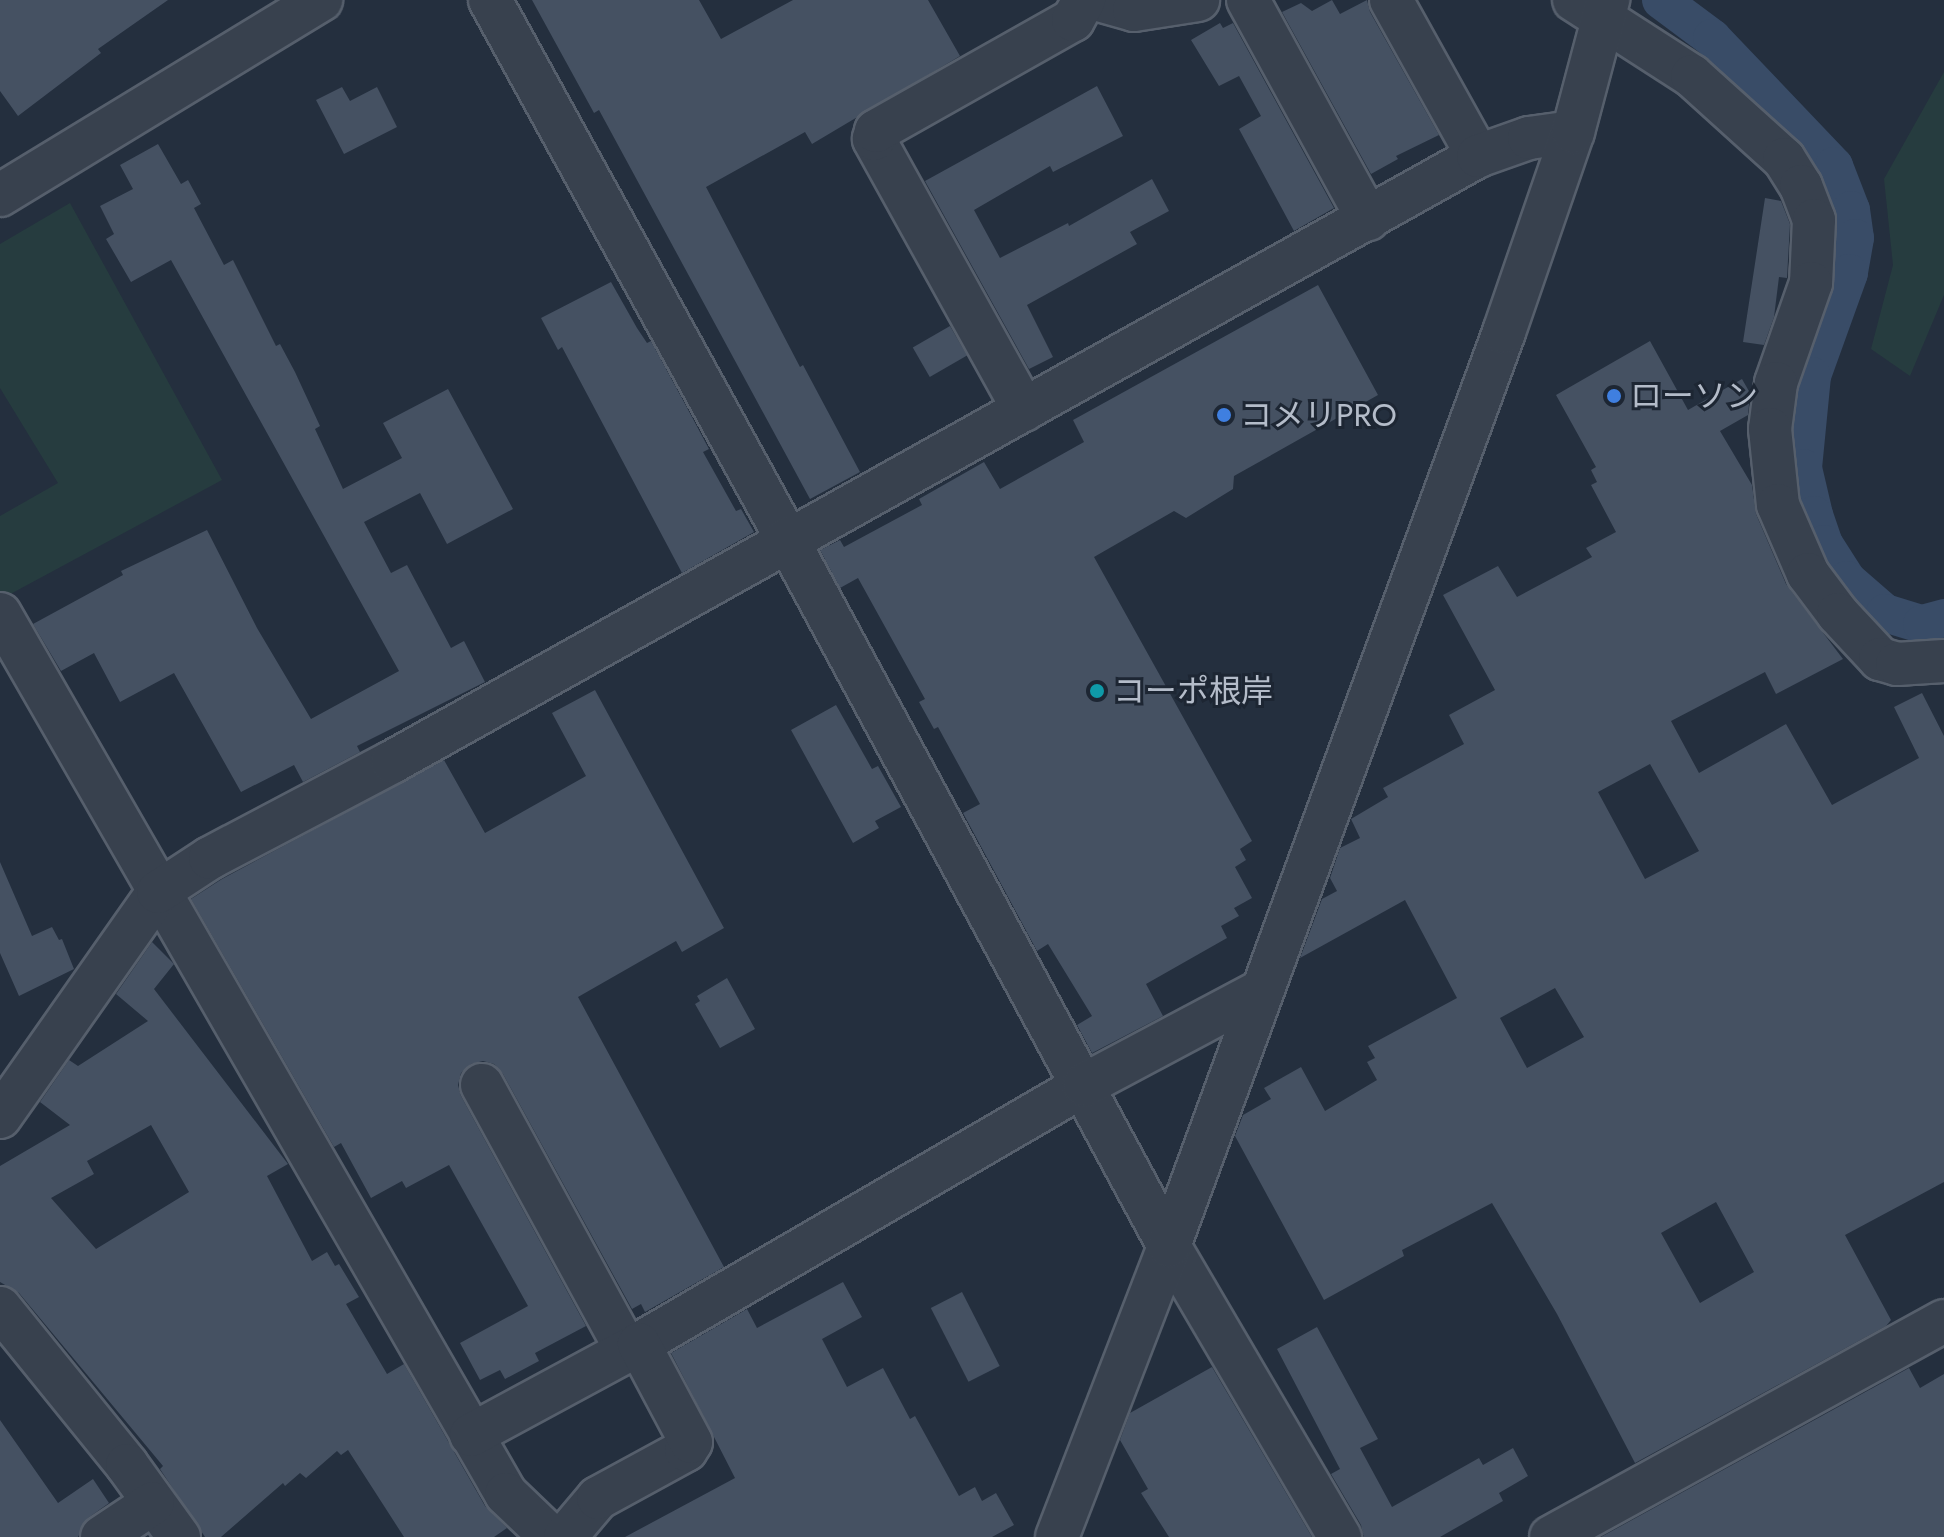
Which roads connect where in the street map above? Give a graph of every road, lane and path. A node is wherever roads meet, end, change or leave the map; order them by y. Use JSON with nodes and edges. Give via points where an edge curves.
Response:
{"nodes":[{"id":1,"x":321,"y":0,"type":"edge"},
{"id":2,"x":490,"y":0,"type":"edge"},
{"id":3,"x":1084,"y":0,"type":"edge"},
{"id":4,"x":1099,"y":0,"type":"edge"},
{"id":5,"x":1198,"y":0,"type":"edge"},
{"id":6,"x":1248,"y":0,"type":"edge"},
{"id":7,"x":1391,"y":0,"type":"edge"},
{"id":8,"x":1596,"y":6,"type":"edge"},
{"id":9,"x":1573,"y":132,"type":"junction"},
{"id":10,"x":1478,"y":156,"type":"junction"},
{"id":11,"x":0,"y":195,"type":"edge"},
{"id":12,"x":1368,"y":219,"type":"junction"},
{"id":13,"x":1024,"y":410,"type":"junction"},
{"id":14,"x":787,"y":539,"type":"junction"},
{"id":15,"x":0,"y":614,"type":"edge"},
{"id":16,"x":1944,"y":661,"type":"edge"},
{"id":17,"x":158,"y":892,"type":"junction"},
{"id":18,"x":1261,"y":991,"type":"junction"},
{"id":19,"x":482,"y":1085,"type":"dead end"},
{"id":20,"x":1084,"y":1085,"type":"junction"},
{"id":21,"x":0,"y":1117,"type":"edge"},
{"id":22,"x":1169,"y":1246,"type":"junction"},
{"id":23,"x":0,"y":1308,"type":"edge"},
{"id":24,"x":1944,"y":1321,"type":"edge"},
{"id":25,"x":633,"y":1348,"type":"junction"},
{"id":26,"x":471,"y":1435,"type":"junction"},
{"id":27,"x":153,"y":1503,"type":"junction"},
{"id":28,"x":550,"y":1536,"type":"edge"},
{"id":29,"x":102,"y":1537,"type":"edge"},
{"id":30,"x":179,"y":1537,"type":"edge"},
{"id":31,"x":1057,"y":1537,"type":"edge"},
{"id":32,"x":1340,"y":1537,"type":"edge"},
{"id":33,"x":1551,"y":1537,"type":"edge"}],
"edges":[{"from":1,"to":11,"type":"street"},
{"from":2,"to":14,"type":"street"},
{"from":3,"to":13,"type":"street","via":[[1073,20],[876,131],[874,139]]},
{"from":4,"to":5,"type":"street","via":[[1134,10]]},
{"from":6,"to":12,"type":"street"},
{"from":7,"to":10,"type":"street"},
{"from":8,"to":9,"type":"street"},
{"from":8,"to":16,"type":"street","via":[[1751,126],[1784,159],[1801,186],[1814,220],[1811,283],[1776,383],[1770,429],[1778,505],[1808,574],[1880,659],[1897,664]]},
{"from":9,"to":10,"type":"street","via":[[1529,138]]},
{"from":9,"to":18,"type":"street"},
{"from":10,"to":12,"type":"street"},
{"from":12,"to":13,"type":"street"},
{"from":13,"to":14,"type":"street"},
{"from":14,"to":17,"type":"street","via":[[380,769],[210,858]]},
{"from":14,"to":20,"type":"street"},
{"from":15,"to":17,"type":"street"},
{"from":17,"to":21,"type":"street"},
{"from":17,"to":26,"type":"street"},
{"from":18,"to":20,"type":"street"},
{"from":18,"to":22,"type":"street"},
{"from":19,"to":25,"type":"street"},
{"from":20,"to":22,"type":"street"},
{"from":20,"to":25,"type":"street"},
{"from":22,"to":31,"type":"street"},
{"from":22,"to":32,"type":"street"},
{"from":23,"to":27,"type":"street"},
{"from":24,"to":33,"type":"street"},
{"from":25,"to":26,"type":"street"},
{"from":25,"to":28,"type":"street","via":[[691,1442],[686,1450],[598,1498]]},
{"from":26,"to":28,"type":"street","via":[[506,1494]]},
{"from":27,"to":29,"type":"street"},
{"from":27,"to":30,"type":"street"}]}
